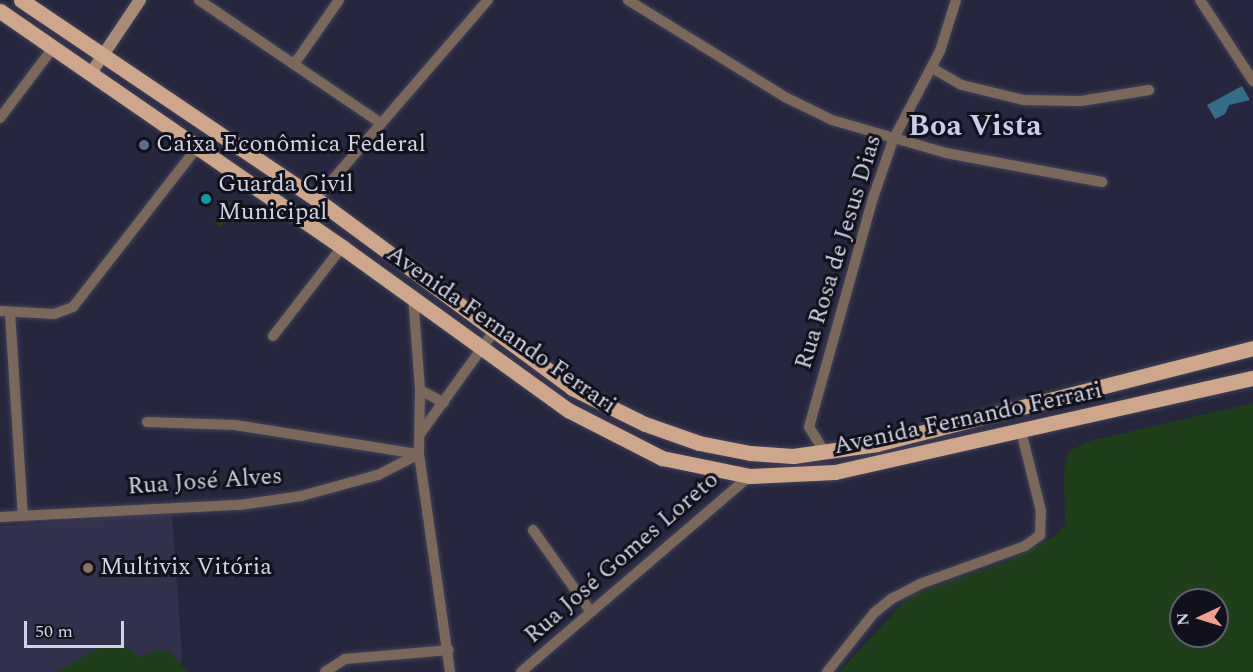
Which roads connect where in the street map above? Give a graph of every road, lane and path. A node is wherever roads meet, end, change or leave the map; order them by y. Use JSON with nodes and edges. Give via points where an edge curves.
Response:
{"nodes":[{"id":1,"x":21,"y":0,"type":"edge"},
{"id":2,"x":140,"y":0,"type":"edge"},
{"id":3,"x":199,"y":0,"type":"edge"},
{"id":4,"x":339,"y":0,"type":"edge"},
{"id":5,"x":488,"y":0,"type":"edge"},
{"id":6,"x":628,"y":0,"type":"edge"},
{"id":7,"x":956,"y":0,"type":"edge"},
{"id":8,"x":1200,"y":0,"type":"edge"},
{"id":9,"x":0,"y":11,"type":"edge"},
{"id":10,"x":53,"y":48,"type":"junction"},
{"id":11,"x":104,"y":56,"type":"junction"},
{"id":12,"x":295,"y":63,"type":"junction"},
{"id":13,"x":932,"y":68,"type":"junction"},
{"id":14,"x":91,"y":73,"type":"junction"},
{"id":15,"x":1253,"y":81,"type":"edge"},
{"id":16,"x":1149,"y":90,"type":"dead end"},
{"id":17,"x":0,"y":118,"type":"edge"},
{"id":18,"x":381,"y":123,"type":"junction"},
{"id":19,"x":893,"y":140,"type":"junction"},
{"id":20,"x":196,"y":149,"type":"junction"},
{"id":21,"x":1102,"y":182,"type":"dead end"},
{"id":22,"x":316,"y":199,"type":"junction"},
{"id":23,"x":342,"y":247,"type":"junction"},
{"id":24,"x":413,"y":296,"type":"junction"},
{"id":25,"x":5,"y":311,"type":"edge"},
{"id":26,"x":495,"y":330,"type":"junction"},
{"id":27,"x":273,"y":336,"type":"dead end"},
{"id":28,"x":1253,"y":348,"type":"edge"},
{"id":29,"x":482,"y":349,"type":"junction"},
{"id":30,"x":1253,"y":378,"type":"edge"},
{"id":31,"x":420,"y":390,"type":"junction"},
{"id":32,"x":444,"y":403,"type":"junction"},
{"id":33,"x":147,"y":422,"type":"dead end"},
{"id":34,"x":1021,"y":431,"type":"junction"},
{"id":35,"x":420,"y":435,"type":"junction"},
{"id":36,"x":824,"y":451,"type":"junction"},
{"id":37,"x":419,"y":454,"type":"junction"},
{"id":38,"x":750,"y":476,"type":"junction"},
{"id":39,"x":23,"y":516,"type":"junction"},
{"id":40,"x":0,"y":517,"type":"edge"},
{"id":41,"x":533,"y":530,"type":"dead end"},
{"id":42,"x":591,"y":612,"type":"junction"},
{"id":43,"x":449,"y":650,"type":"junction"},
{"id":44,"x":325,"y":672,"type":"edge"},
{"id":45,"x":450,"y":672,"type":"edge"},
{"id":46,"x":520,"y":672,"type":"edge"},
{"id":47,"x":827,"y":672,"type":"edge"}],
"edges":[{"from":1,"to":11,"type":"main road","name":"Avenida Fernando Ferrari"},
{"from":2,"to":11,"type":"street"},
{"from":3,"to":12,"type":"street"},
{"from":4,"to":12,"type":"street"},
{"from":5,"to":18,"type":"street"},
{"from":6,"to":19,"type":"street","via":[[814,112]]},
{"from":7,"to":13,"type":"street","name":"Rua Rosa de Jesus Dias"},
{"from":8,"to":15,"type":"street"},
{"from":9,"to":10,"type":"main road","name":"Avenida Fernando Ferrari"},
{"from":10,"to":14,"type":"main road","name":"Avenida Fernando Ferrari"},
{"from":10,"to":17,"type":"street"},
{"from":11,"to":14,"type":"street"},
{"from":11,"to":22,"type":"main road","name":"Avenida Fernando Ferrari"},
{"from":12,"to":18,"type":"street"},
{"from":13,"to":16,"type":"street","via":[[962,85],[1024,100],[1081,101]]},
{"from":13,"to":19,"type":"street","name":"Rua Rosa de Jesus Dias"},
{"from":14,"to":20,"type":"main road","name":"Avenida Fernando Ferrari"},
{"from":18,"to":22,"type":"street"},
{"from":19,"to":21,"type":"street"},
{"from":19,"to":36,"type":"street","name":"Rua Rosa de Jesus Dias","via":[[809,427]]},
{"from":20,"to":23,"type":"main road","name":"Avenida Fernando Ferrari"},
{"from":20,"to":25,"type":"street","via":[[73,307],[54,314]]},
{"from":22,"to":26,"type":"main road","name":"Avenida Fernando Ferrari"},
{"from":23,"to":24,"type":"main road","name":"Avenida Fernando Ferrari"},
{"from":23,"to":27,"type":"street"},
{"from":24,"to":29,"type":"main road","name":"Avenida Fernando Ferrari"},
{"from":24,"to":31,"type":"street"},
{"from":25,"to":39,"type":"street"},
{"from":26,"to":29,"type":"street"},
{"from":26,"to":36,"type":"main road","name":"Avenida Fernando Ferrari","via":[[572,388],[645,424],[699,443],[750,453],[793,456]]},
{"from":28,"to":36,"type":"main road","name":"Avenida Fernando Ferrari","via":[[877,444]]},
{"from":29,"to":32,"type":"street"},
{"from":29,"to":38,"type":"main road","name":"Avenida Fernando Ferrari","via":[[568,410],[662,458]]},
{"from":30,"to":34,"type":"main road","name":"Avenida Fernando Ferrari"},
{"from":31,"to":32,"type":"street"},
{"from":31,"to":35,"type":"street"},
{"from":32,"to":35,"type":"street"},
{"from":33,"to":37,"type":"street","via":[[235,425]]},
{"from":34,"to":38,"type":"main road","name":"Avenida Fernando Ferrari","via":[[835,472]]},
{"from":34,"to":47,"type":"street","via":[[1041,511],[1040,535],[1025,546],[920,584],[891,599],[874,613]]},
{"from":35,"to":37,"type":"street"},
{"from":37,"to":39,"type":"street","name":"Rua José Alves","via":[[378,475],[281,499],[240,505]]},
{"from":37,"to":43,"type":"street"},
{"from":38,"to":42,"type":"street","name":"Rua José Gomes Loreto"},
{"from":39,"to":40,"type":"street","name":"Rua José Alves"},
{"from":41,"to":42,"type":"street"},
{"from":42,"to":46,"type":"street","name":"Rua José Gomes Loreto"},
{"from":43,"to":44,"type":"street","via":[[345,659]]},
{"from":43,"to":45,"type":"street"}]}
